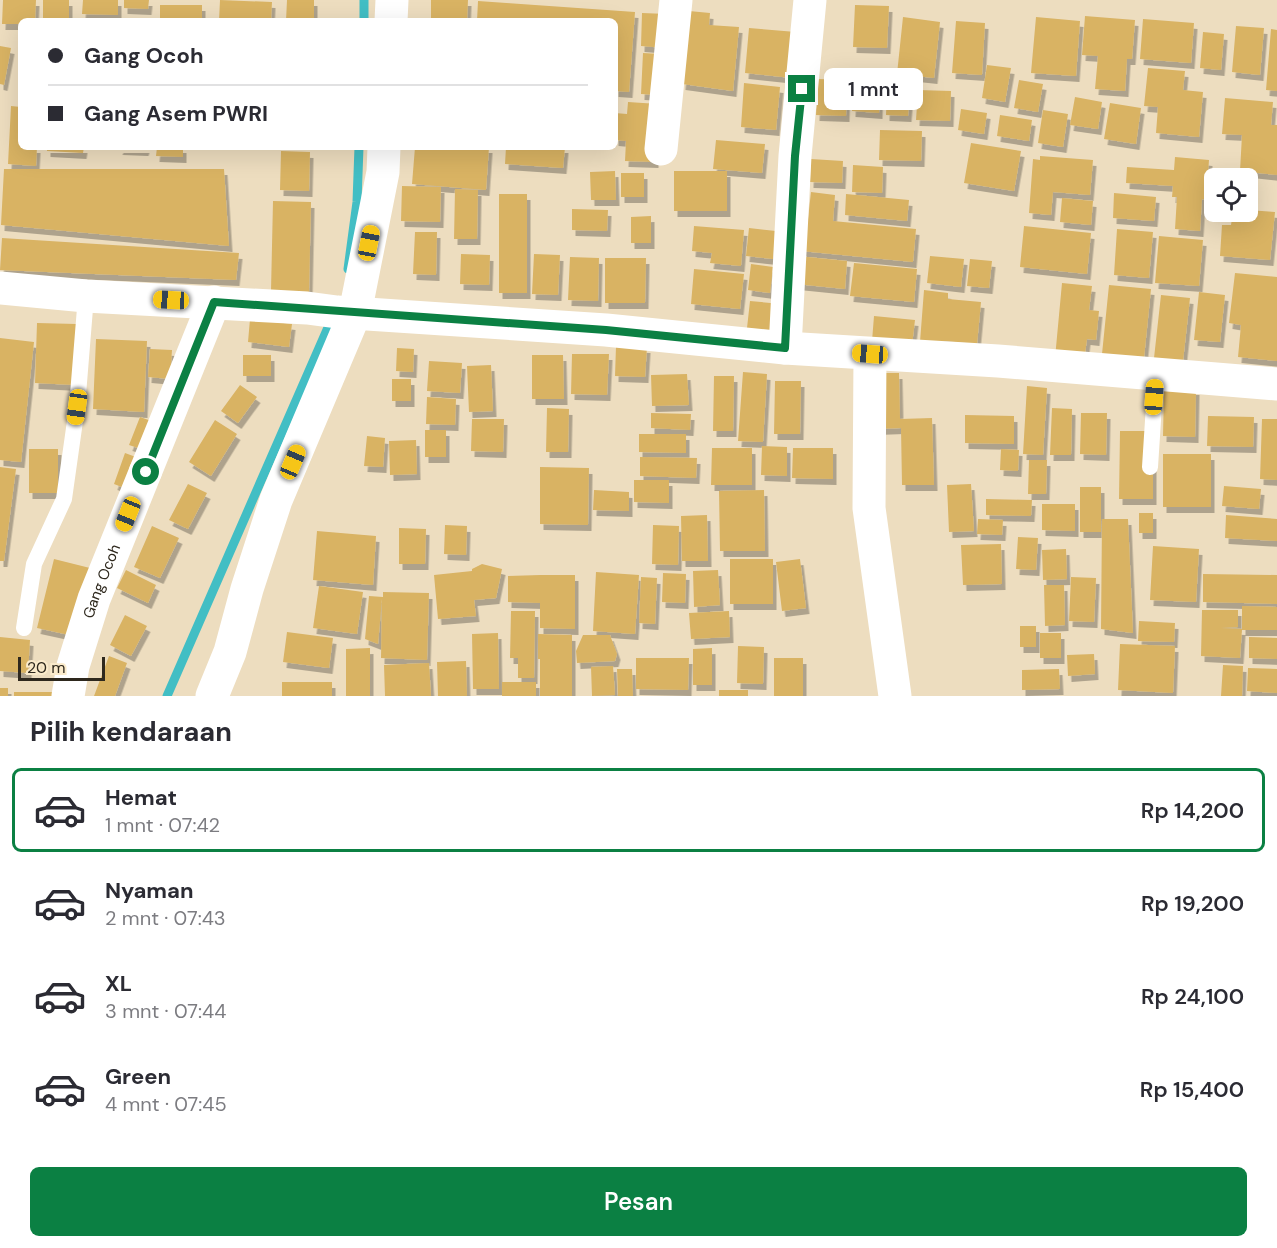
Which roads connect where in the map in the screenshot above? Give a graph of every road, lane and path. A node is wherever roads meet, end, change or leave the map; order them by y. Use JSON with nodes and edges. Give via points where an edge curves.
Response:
{"nodes":[{"id":1,"x":392,"y":0,"type":"edge"},
{"id":2,"x":676,"y":0,"type":"edge"},
{"id":3,"x":810,"y":0,"type":"edge"},
{"id":4,"x":391,"y":18,"type":"edge"},
{"id":5,"x":661,"y":149,"type":"dead end"},
{"id":6,"x":384,"y":150,"type":"edge"},
{"id":7,"x":0,"y":288,"type":"edge"},
{"id":8,"x":86,"y":296,"type":"junction"},
{"id":9,"x":214,"y":302,"type":"junction"},
{"id":10,"x":333,"y":311,"type":"junction"},
{"id":11,"x":785,"y":348,"type":"junction"},
{"id":12,"x":870,"y":354,"type":"junction"},
{"id":13,"x":1156,"y":374,"type":"junction"},
{"id":14,"x":1277,"y":384,"type":"edge"},
{"id":15,"x":1150,"y":467,"type":"dead end"},
{"id":16,"x":24,"y":628,"type":"dead end"},
{"id":17,"x":68,"y":696,"type":"edge"},
{"id":18,"x":212,"y":696,"type":"edge"},
{"id":19,"x":895,"y":696,"type":"edge"}],
"edges":[{"from":1,"to":4,"type":"street"},
{"from":2,"to":5,"type":"street"},
{"from":3,"to":11,"type":"street","via":[[795,156]]},
{"from":6,"to":10,"type":"street","via":[[383,172]]},
{"from":7,"to":8,"type":"street"},
{"from":8,"to":9,"type":"street"},
{"from":8,"to":16,"type":"lane","via":[[77,407],[64,499],[34,564]]},
{"from":9,"to":10,"type":"street"},
{"from":9,"to":17,"type":"street","name":"Gang Ocoh","via":[[94,599]]},
{"from":10,"to":11,"type":"street","via":[[606,330]]},
{"from":10,"to":18,"type":"street","via":[[230,652]]},
{"from":11,"to":12,"type":"street"},
{"from":12,"to":13,"type":"street"},
{"from":12,"to":19,"type":"street","via":[[869,508]]},
{"from":13,"to":14,"type":"street"},
{"from":13,"to":15,"type":"lane"}]}
